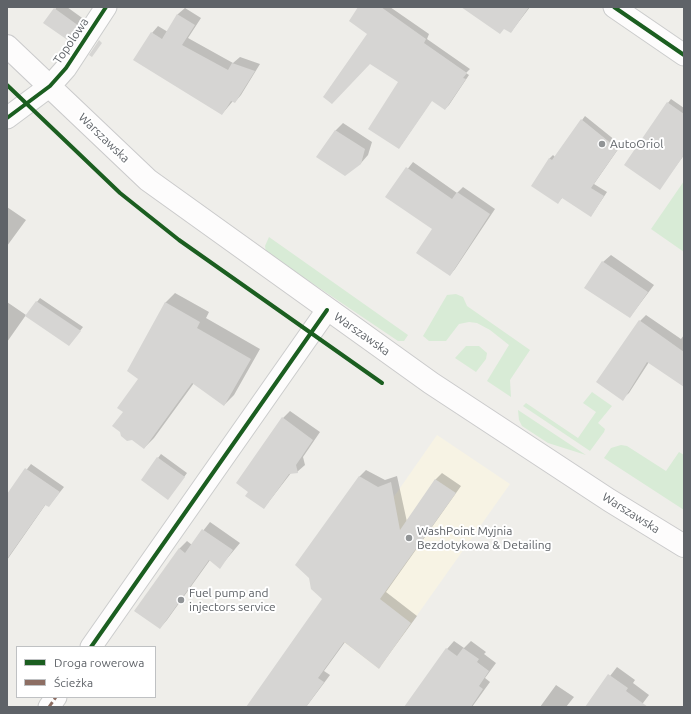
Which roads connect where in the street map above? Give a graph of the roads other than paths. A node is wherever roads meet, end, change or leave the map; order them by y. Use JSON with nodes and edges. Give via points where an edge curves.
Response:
{"nodes":[{"id":1,"x":106,"y":7,"type":"edge"},
{"id":2,"x":614,"y":7,"type":"edge"},
{"id":3,"x":7,"y":46,"type":"edge"},
{"id":4,"x":684,"y":55,"type":"edge"},
{"id":5,"x":50,"y":86,"type":"junction"},
{"id":6,"x":7,"y":118,"type":"edge"},
{"id":7,"x":327,"y":310,"type":"junction"},
{"id":8,"x":684,"y":546,"type":"edge"},
{"id":9,"x":92,"y":646,"type":"edge"},
{"id":10,"x":55,"y":698,"type":"edge"},
{"id":11,"x":49,"y":707,"type":"edge"}],
"edges":[{"from":1,"to":5,"type":"street","name":"Topolowa","via":[[66,68]]},
{"from":2,"to":4,"type":"street"},
{"from":3,"to":5,"type":"main road","name":"Warszawska"},
{"from":5,"to":6,"type":"street","name":"Topolowa"},
{"from":5,"to":7,"type":"main road","name":"Warszawska","via":[[148,180]]},
{"from":7,"to":8,"type":"main road","name":"Warszawska","via":[[431,383]]},
{"from":7,"to":9,"type":"street"},
{"from":10,"to":11,"type":"street"}]}
